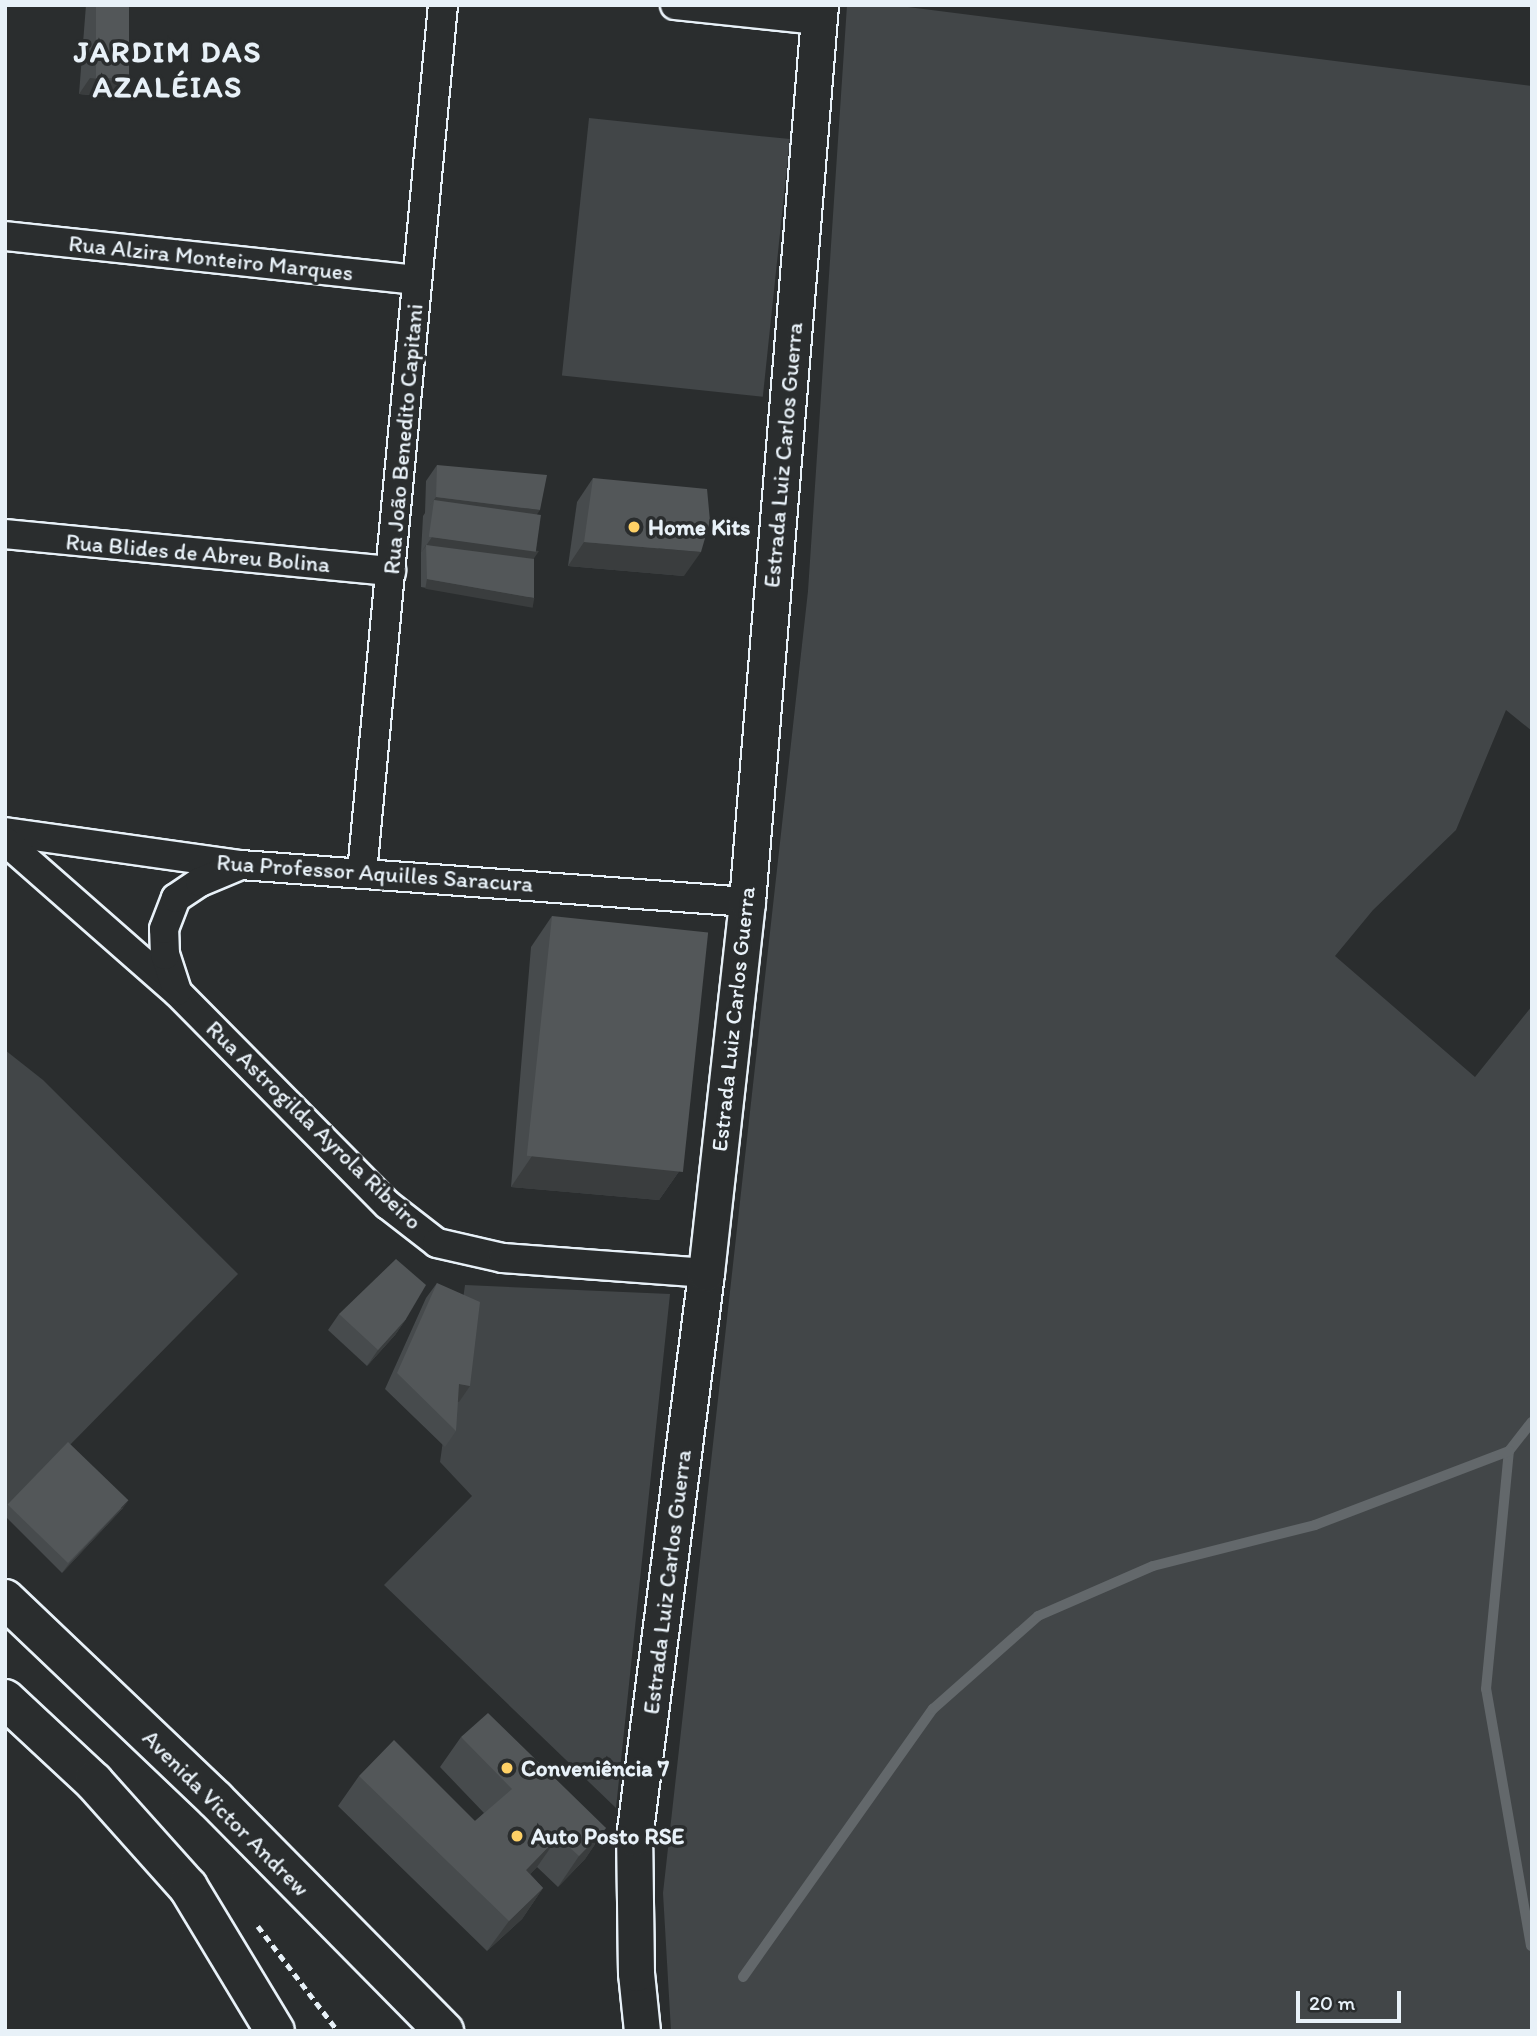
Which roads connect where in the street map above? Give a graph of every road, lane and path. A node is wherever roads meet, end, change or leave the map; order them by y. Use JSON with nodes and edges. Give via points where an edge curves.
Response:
{"nodes":[{"id":1,"x":443,"y":5,"type":"edge"},
{"id":2,"x":676,"y":5,"type":"edge"},
{"id":3,"x":819,"y":13,"type":"edge"},
{"id":4,"x":5,"y":236,"type":"edge"},
{"id":5,"x":418,"y":280,"type":"junction"},
{"id":6,"x":5,"y":534,"type":"edge"},
{"id":7,"x":391,"y":571,"type":"junction"},
{"id":8,"x":5,"y":832,"type":"edge"},
{"id":9,"x":5,"y":841,"type":"edge"},
{"id":10,"x":241,"y":865,"type":"junction"},
{"id":11,"x":362,"y":873,"type":"junction"},
{"id":12,"x":747,"y":902,"type":"junction"},
{"id":13,"x":178,"y":993,"type":"junction"},
{"id":14,"x":706,"y":1273,"type":"junction"},
{"id":15,"x":5,"y":1599,"type":"edge"},
{"id":16,"x":5,"y":1699,"type":"edge"},
{"id":17,"x":275,"y":2031,"type":"edge"},
{"id":18,"x":443,"y":2031,"type":"edge"},
{"id":19,"x":642,"y":2031,"type":"edge"}],
"edges":[{"from":1,"to":5,"type":"street","name":"Rua João Benedito Capitani"},
{"from":2,"to":3,"type":"street"},
{"from":3,"to":12,"type":"street","name":"Estrada Luiz Carlos Guerra"},
{"from":4,"to":5,"type":"street","name":"Rua Alzira Monteiro Marques"},
{"from":5,"to":7,"type":"street","name":"Rua João Benedito Capitani"},
{"from":6,"to":7,"type":"street","name":"Rua Blides de Abreu Bolina"},
{"from":7,"to":11,"type":"street","name":"Rua João Benedito Capitani"},
{"from":8,"to":10,"type":"street","name":"Rua Professor Aquilles Saracura"},
{"from":9,"to":13,"type":"street","name":"Rua Astrogilda Ayrola Ribeiro"},
{"from":10,"to":11,"type":"street","name":"Rua Professor Aquilles Saracura"},
{"from":10,"to":13,"type":"street","name":"Rua Astrogilda Ayrola Ribeiro","via":[[176,898],[164,929],[165,955]]},
{"from":11,"to":12,"type":"street","name":"Rua Professor Aquilles Saracura"},
{"from":12,"to":14,"type":"street","name":"Estrada Luiz Carlos Guerra"},
{"from":13,"to":14,"type":"street","name":"Rua Astrogilda Ayrola Ribeiro","via":[[388,1205],[437,1243],[503,1258]]},
{"from":14,"to":19,"type":"street","name":"Estrada Luiz Carlos Guerra","via":[[634,1838],[636,1973]]},
{"from":15,"to":18,"type":"main road","name":"Avenida Victor Andrew","via":[[216,1800]]},
{"from":16,"to":17,"type":"main road","via":[[94,1783],[188,1887]]}]}
